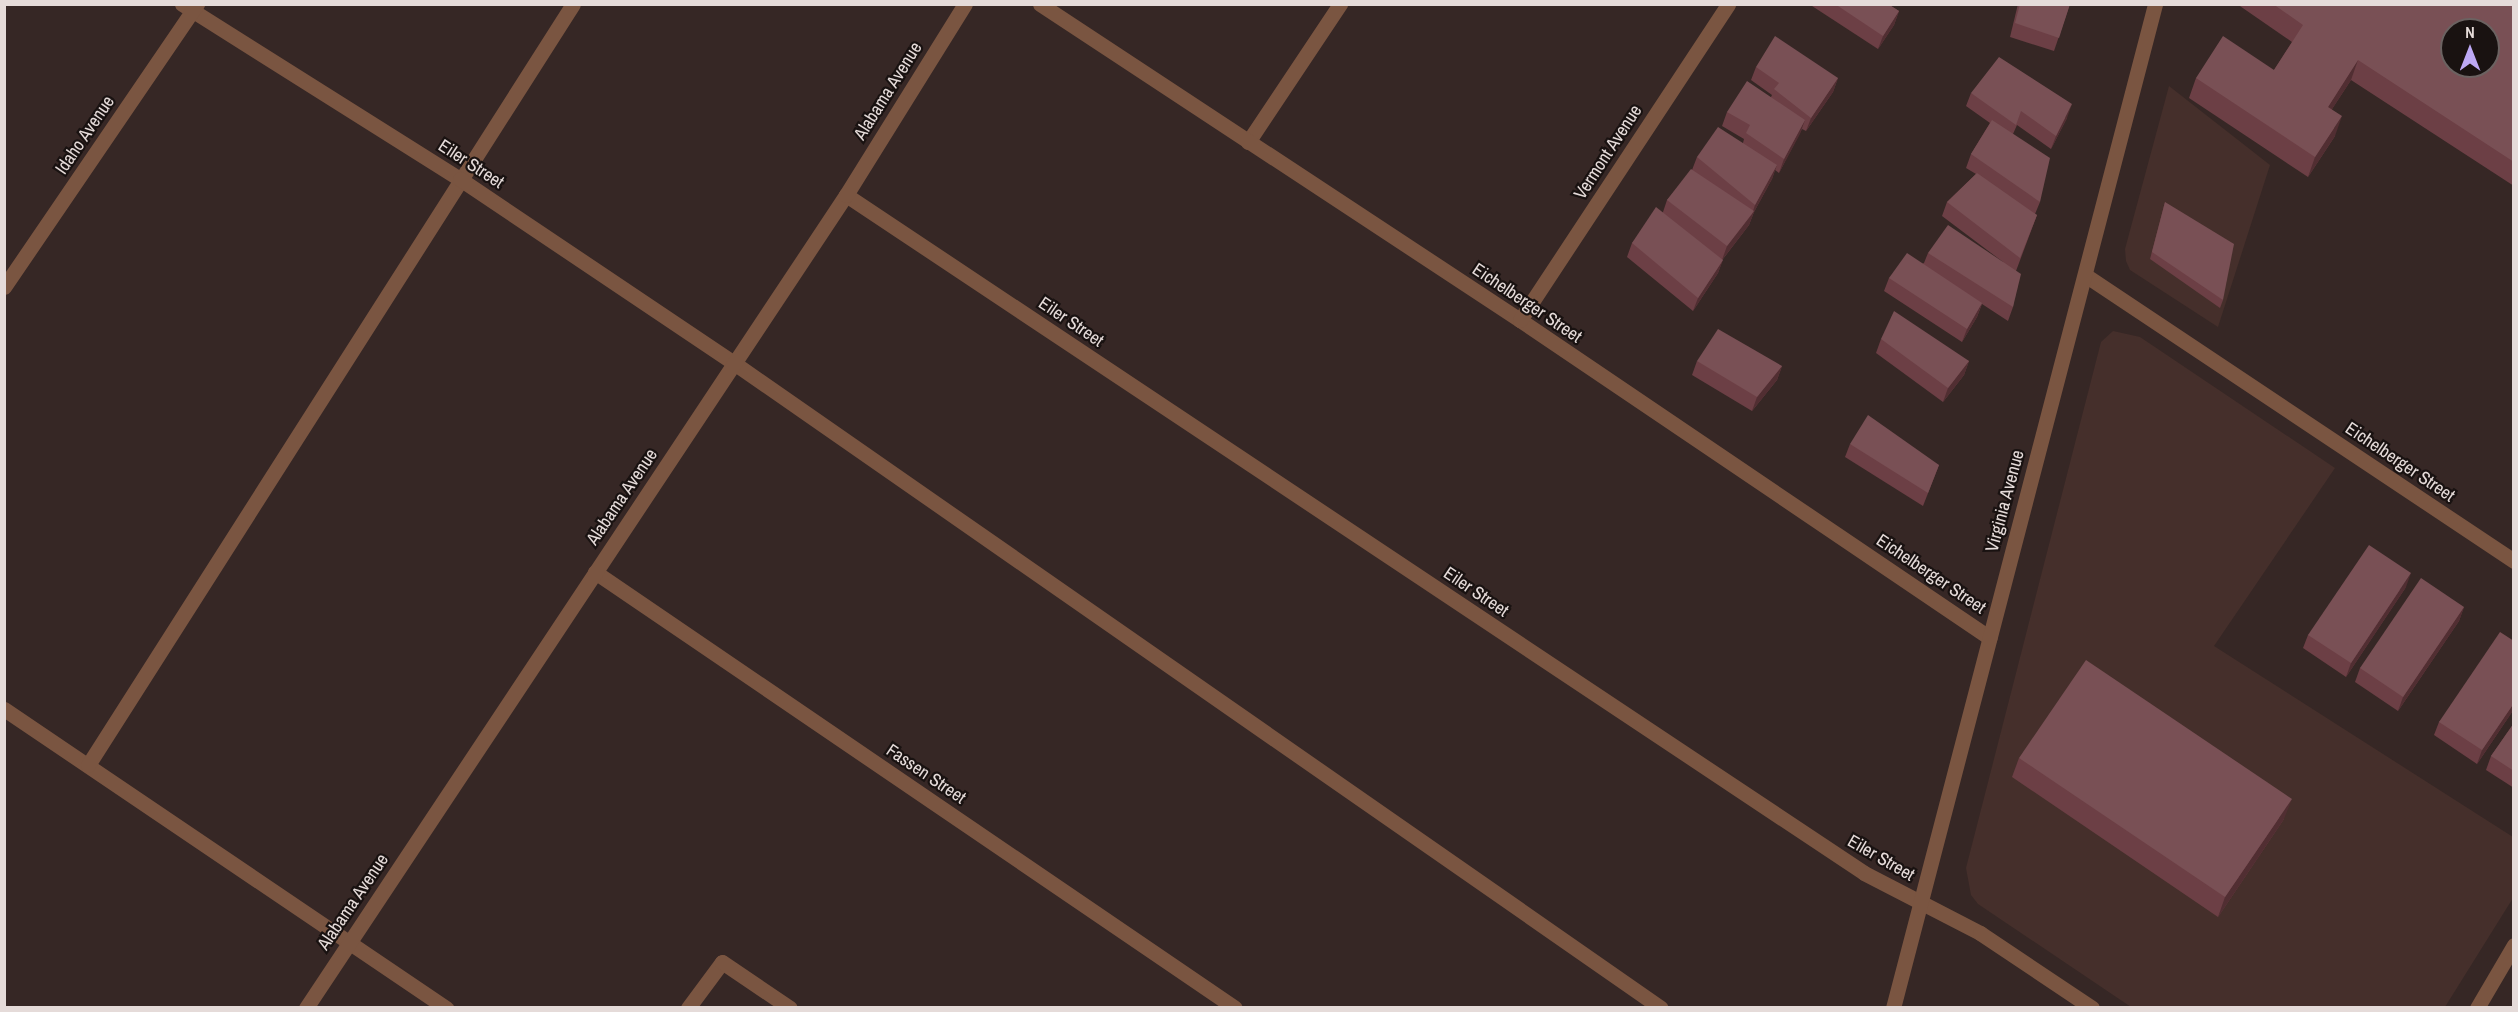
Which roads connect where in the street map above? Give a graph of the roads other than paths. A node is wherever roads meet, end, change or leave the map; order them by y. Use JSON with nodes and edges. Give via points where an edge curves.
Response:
{"nodes":[{"id":1,"x":573,"y":4,"type":"edge"},
{"id":2,"x":965,"y":4,"type":"edge"},
{"id":3,"x":1040,"y":4,"type":"edge"},
{"id":4,"x":1340,"y":4,"type":"edge"},
{"id":5,"x":1728,"y":4,"type":"edge"},
{"id":6,"x":2155,"y":4,"type":"edge"},
{"id":7,"x":190,"y":7,"type":"edge"},
{"id":8,"x":1248,"y":142,"type":"junction"},
{"id":9,"x":460,"y":179,"type":"junction"},
{"id":10,"x":846,"y":195,"type":"junction"},
{"id":11,"x":2085,"y":275,"type":"junction"},
{"id":12,"x":4,"y":287,"type":"edge"},
{"id":13,"x":1520,"y":320,"type":"junction"},
{"id":14,"x":734,"y":363,"type":"junction"},
{"id":15,"x":2514,"y":561,"type":"edge"},
{"id":16,"x":595,"y":572,"type":"junction"},
{"id":17,"x":1990,"y":638,"type":"junction"},
{"id":18,"x":4,"y":709,"type":"edge"},
{"id":19,"x":88,"y":765,"type":"junction"},
{"id":20,"x":1920,"y":902,"type":"junction"},
{"id":21,"x":350,"y":942,"type":"junction"},
{"id":22,"x":2514,"y":945,"type":"edge"},
{"id":23,"x":306,"y":1008,"type":"edge"},
{"id":24,"x":446,"y":1008,"type":"edge"},
{"id":25,"x":688,"y":1008,"type":"edge"},
{"id":26,"x":790,"y":1008,"type":"edge"},
{"id":27,"x":1235,"y":1008,"type":"edge"},
{"id":28,"x":1661,"y":1008,"type":"edge"},
{"id":29,"x":1893,"y":1008,"type":"edge"},
{"id":30,"x":2092,"y":1008,"type":"edge"},
{"id":31,"x":2477,"y":1008,"type":"edge"}],
"edges":[{"from":1,"to":9,"type":"street"},
{"from":2,"to":10,"type":"street","name":"Alabama Avenue"},
{"from":3,"to":8,"type":"street","name":"Eichelberger Street"},
{"from":4,"to":8,"type":"street"},
{"from":5,"to":13,"type":"street","name":"Vermont Avenue"},
{"from":6,"to":11,"type":"street","name":"Virginia Avenue"},
{"from":7,"to":9,"type":"street","name":"Eiler Street"},
{"from":7,"to":12,"type":"street","name":"Idaho Avenue"},
{"from":8,"to":13,"type":"street","name":"Eichelberger Street"},
{"from":9,"to":14,"type":"street","name":"Eiler Street"},
{"from":9,"to":19,"type":"street"},
{"from":10,"to":14,"type":"street","name":"Alabama Avenue"},
{"from":10,"to":20,"type":"street","name":"Eiler Street","via":[[1864,873]]},
{"from":11,"to":15,"type":"street","name":"Eichelberger Street"},
{"from":11,"to":17,"type":"street","name":"Virginia Avenue"},
{"from":13,"to":17,"type":"street","name":"Eichelberger Street"},
{"from":14,"to":16,"type":"street","name":"Alabama Avenue"},
{"from":14,"to":28,"type":"street","name":"Eiler Street"},
{"from":16,"to":21,"type":"street","name":"Alabama Avenue"},
{"from":16,"to":27,"type":"street","name":"Fassen Street"},
{"from":17,"to":20,"type":"street","name":"Virginia Avenue"},
{"from":18,"to":19,"type":"street"},
{"from":19,"to":21,"type":"street"},
{"from":20,"to":29,"type":"street","name":"Virginia Avenue"},
{"from":20,"to":30,"type":"street","name":"Eiler Street","via":[[1980,933]]},
{"from":21,"to":23,"type":"street","name":"Alabama Avenue"},
{"from":21,"to":24,"type":"street"},
{"from":22,"to":31,"type":"street"},
{"from":25,"to":26,"type":"street","via":[[722,962]]}]}
